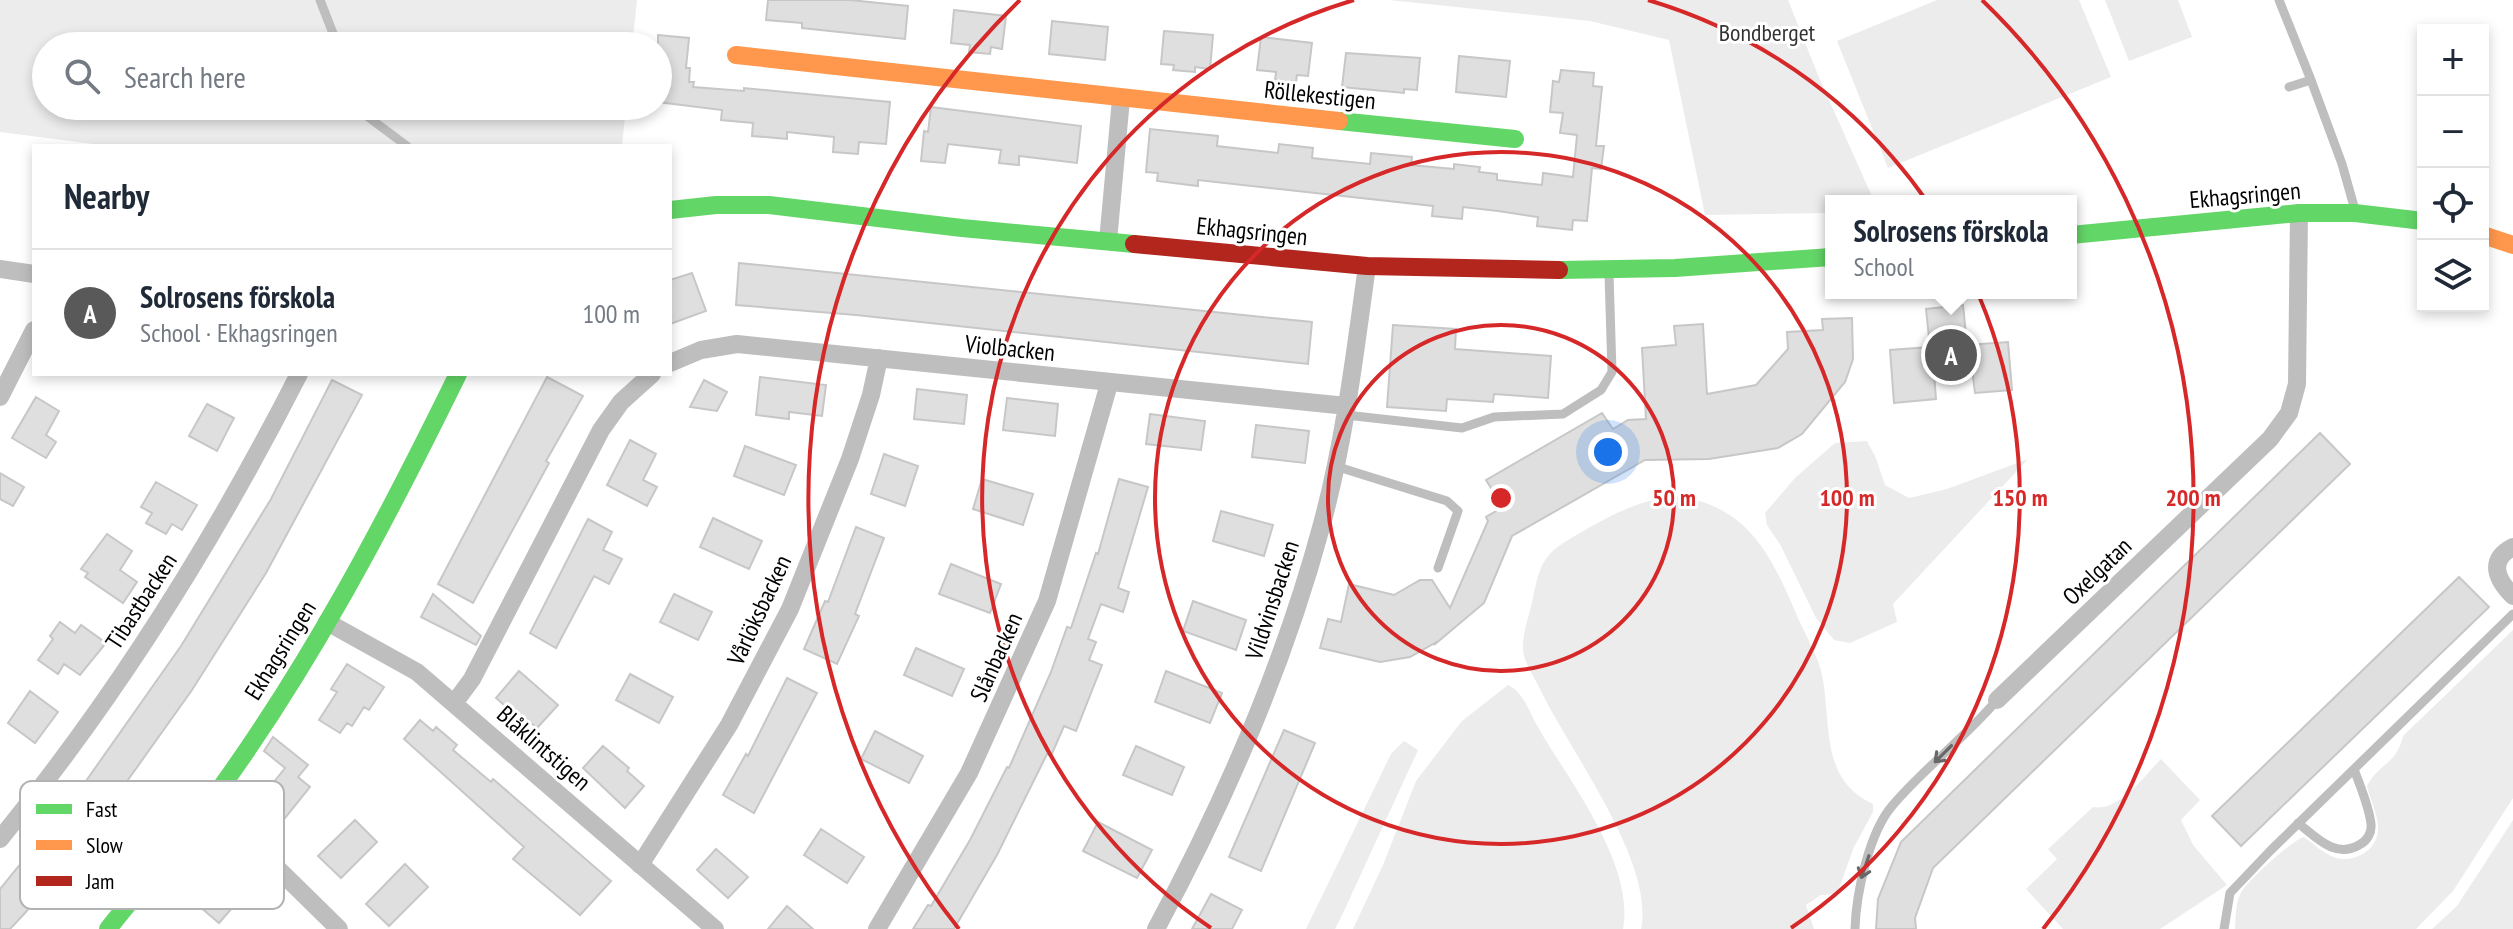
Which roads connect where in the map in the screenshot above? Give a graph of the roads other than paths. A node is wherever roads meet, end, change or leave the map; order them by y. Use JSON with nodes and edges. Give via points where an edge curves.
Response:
{"nodes":[{"id":1,"x":320,"y":0,"type":"edge"},
{"id":2,"x":2279,"y":0,"type":"edge"},
{"id":3,"x":333,"y":32,"type":"edge"},
{"id":4,"x":736,"y":55,"type":"dead end"},
{"id":5,"x":2311,"y":80,"type":"junction"},
{"id":6,"x":2289,"y":87,"type":"dead end"},
{"id":7,"x":1121,"y":99,"type":"junction"},
{"id":8,"x":372,"y":120,"type":"edge"},
{"id":9,"x":1515,"y":139,"type":"dead end"},
{"id":10,"x":404,"y":144,"type":"edge"},
{"id":11,"x":672,"y":210,"type":"edge"},
{"id":12,"x":2299,"y":213,"type":"junction"},
{"id":13,"x":2355,"y":213,"type":"junction"},
{"id":14,"x":2417,"y":220,"type":"edge"},
{"id":15,"x":2077,"y":234,"type":"edge"},
{"id":16,"x":2489,"y":237,"type":"edge"},
{"id":17,"x":1108,"y":241,"type":"junction"},
{"id":18,"x":2513,"y":245,"type":"edge"},
{"id":19,"x":1825,"y":257,"type":"edge"},
{"id":20,"x":1367,"y":266,"type":"junction"},
{"id":21,"x":0,"y":269,"type":"edge"},
{"id":22,"x":1609,"y":269,"type":"junction"},
{"id":23,"x":32,"y":274,"type":"edge"},
{"id":24,"x":32,"y":334,"type":"edge"},
{"id":25,"x":879,"y":358,"type":"junction"},
{"id":26,"x":672,"y":362,"type":"edge"},
{"id":27,"x":298,"y":376,"type":"edge"},
{"id":28,"x":650,"y":376,"type":"edge"},
{"id":29,"x":455,"y":379,"type":"edge"},
{"id":30,"x":1109,"y":384,"type":"junction"},
{"id":31,"x":0,"y":397,"type":"edge"},
{"id":32,"x":1347,"y":410,"type":"junction"},
{"id":33,"x":1335,"y":466,"type":"junction"},
{"id":34,"x":2513,"y":547,"type":"edge"},
{"id":35,"x":1438,"y":568,"type":"dead end"},
{"id":36,"x":2513,"y":596,"type":"edge"},
{"id":37,"x":2513,"y":614,"type":"edge"},
{"id":38,"x":327,"y":622,"type":"junction"},
{"id":39,"x":1997,"y":700,"type":"joint"},
{"id":40,"x":455,"y":702,"type":"junction"},
{"id":41,"x":2354,"y":769,"type":"junction"},
{"id":42,"x":44,"y":781,"type":"edge"},
{"id":43,"x":225,"y":781,"type":"edge"},
{"id":44,"x":20,"y":813,"type":"edge"},
{"id":45,"x":2298,"y":823,"type":"junction"},
{"id":46,"x":0,"y":839,"type":"edge"},
{"id":47,"x":640,"y":865,"type":"junction"},
{"id":48,"x":284,"y":875,"type":"edge"},
{"id":49,"x":124,"y":909,"type":"edge"},
{"id":50,"x":108,"y":929,"type":"edge"},
{"id":51,"x":339,"y":929,"type":"edge"},
{"id":52,"x":715,"y":929,"type":"edge"},
{"id":53,"x":877,"y":929,"type":"edge"},
{"id":54,"x":1156,"y":929,"type":"edge"},
{"id":55,"x":1855,"y":929,"type":"edge"},
{"id":56,"x":2224,"y":929,"type":"edge"}],
"edges":[{"from":1,"to":3,"type":"lane"},
{"from":2,"to":5,"type":"lane"},
{"from":4,"to":7,"type":"street","name":"Röllekestigen"},
{"from":5,"to":6,"type":"lane"},
{"from":5,"to":13,"type":"lane"},
{"from":7,"to":9,"type":"street","name":"Röllekestigen"},
{"from":7,"to":17,"type":"street"},
{"from":8,"to":10,"type":"lane"},
{"from":11,"to":17,"type":"street","name":"Ekhagsringen","via":[[769,205]]},
{"from":12,"to":13,"type":"street","name":"Ekhagsringen"},
{"from":12,"to":15,"type":"street","name":"Ekhagsringen"},
{"from":12,"to":39,"type":"street","name":"Oxelgatan","via":[[2297,384],[2289,413],[2270,439]]},
{"from":13,"to":14,"type":"street","name":"Ekhagsringen"},
{"from":16,"to":18,"type":"street"},
{"from":17,"to":20,"type":"street","name":"Ekhagsringen"},
{"from":19,"to":22,"type":"street","name":"Ekhagsringen"},
{"from":20,"to":22,"type":"street","name":"Ekhagsringen"},
{"from":20,"to":32,"type":"street","name":"Vildvinsbacken"},
{"from":21,"to":23,"type":"street"},
{"from":22,"to":32,"type":"lane","via":[[1612,372],[1601,390],[1563,414],[1494,417],[1462,428]]},
{"from":24,"to":31,"type":"street"},
{"from":25,"to":26,"type":"street","name":"Violbacken","via":[[737,344]]},
{"from":25,"to":30,"type":"street","name":"Violbacken"},
{"from":25,"to":47,"type":"street","name":"Vårlöksbacken","via":[[850,459],[790,609],[729,725]]},
{"from":27,"to":42,"type":"street","name":"Tibastbacken","via":[[238,493],[168,607]]},
{"from":28,"to":40,"type":"street","via":[[601,430],[472,679]]},
{"from":29,"to":38,"type":"street","name":"Ekhagsringen","via":[[395,503]]},
{"from":30,"to":32,"type":"street","name":"Violbacken","via":[[1239,394]]},
{"from":30,"to":53,"type":"street","name":"Slånbacken","via":[[1047,601],[969,773]]},
{"from":32,"to":33,"type":"street","name":"Vildvinsbacken"},
{"from":33,"to":35,"type":"lane","via":[[1447,501],[1458,511]]},
{"from":33,"to":54,"type":"street","name":"Vildvinsbacken","via":[[1323,523],[1261,708]]},
{"from":34,"to":36,"type":"street","via":[[2496,565],[2497,576]]},
{"from":37,"to":41,"type":"lane"},
{"from":38,"to":40,"type":"street","name":"Blåklintstigen","via":[[417,672]]},
{"from":38,"to":43,"type":"street","name":"Ekhagsringen"},
{"from":39,"to":55,"type":"lane","one_way":true,"via":[[1889,808],[1862,871]]},
{"from":40,"to":47,"type":"street","name":"Blåklintstigen"},
{"from":41,"to":45,"type":"lane"},
{"from":41,"to":45,"type":"lane","via":[[2371,826],[2365,842],[2330,848]]},
{"from":44,"to":46,"type":"street","name":"Tibastbacken"},
{"from":45,"to":56,"type":"lane","via":[[2230,893]]},
{"from":47,"to":52,"type":"street","name":"Blåklintstigen"},
{"from":48,"to":51,"type":"street"},
{"from":49,"to":50,"type":"street","name":"Ekhagsringen"}]}
